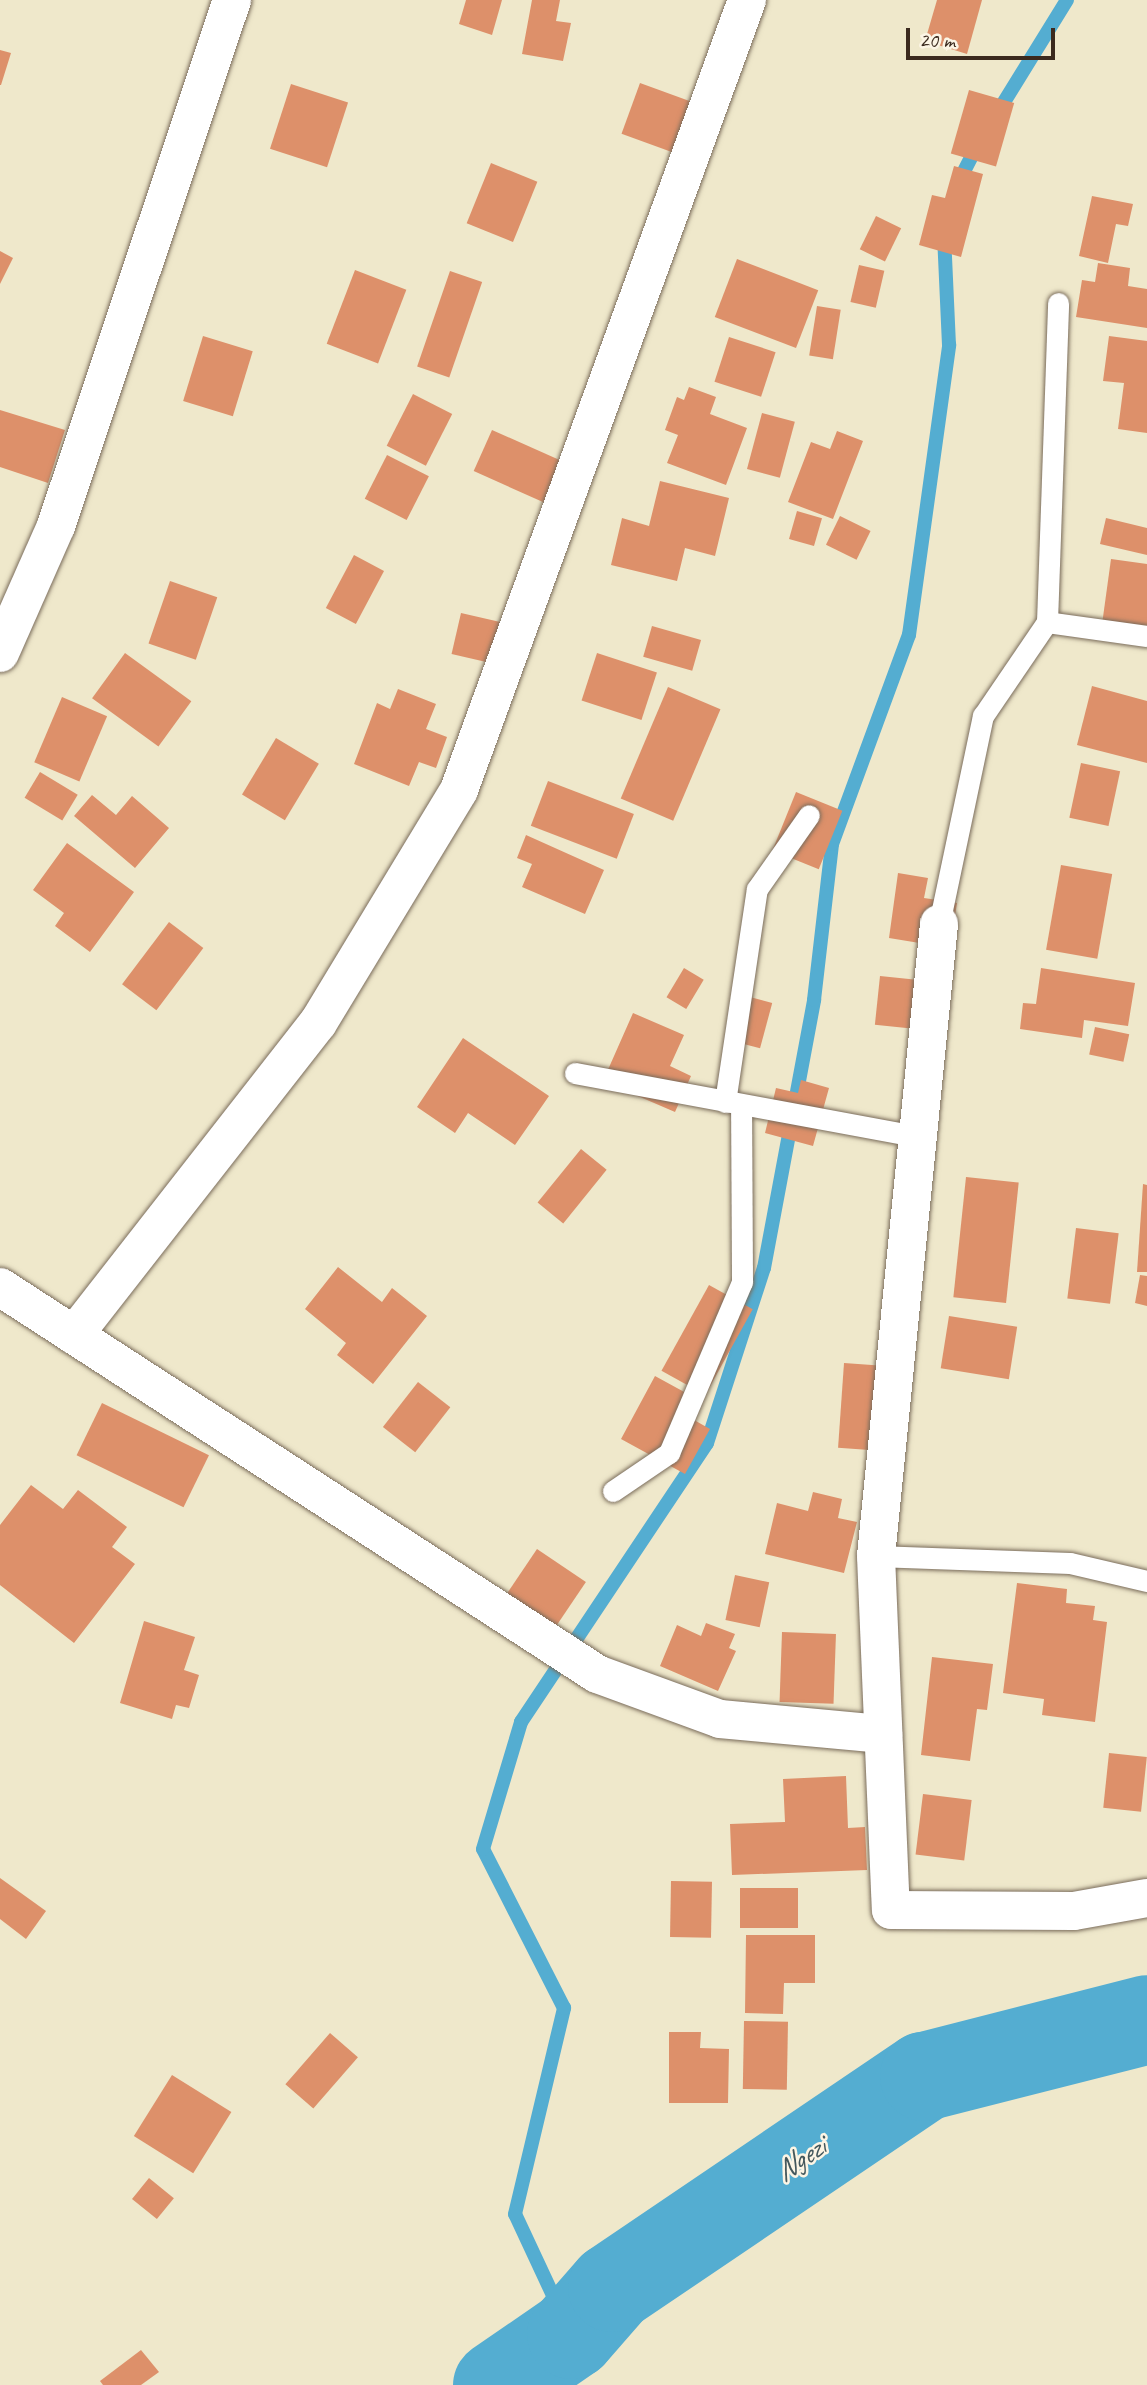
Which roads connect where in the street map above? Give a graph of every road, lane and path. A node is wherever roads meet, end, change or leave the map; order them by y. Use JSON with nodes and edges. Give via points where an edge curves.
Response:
{"nodes":[{"id":1,"x":232,"y":0,"type":"edge"},
{"id":2,"x":747,"y":0,"type":"edge"},
{"id":3,"x":1058,"y":303,"type":"dead end"},
{"id":4,"x":1046,"y":622,"type":"junction"},
{"id":5,"x":1147,"y":636,"type":"edge"},
{"id":6,"x":0,"y":653,"type":"edge"},
{"id":7,"x":809,"y":814,"type":"dead end"},
{"id":8,"x":939,"y":924,"type":"joint"},
{"id":9,"x":575,"y":1073,"type":"dead end"},
{"id":10,"x":733,"y":1104,"type":"junction"},
{"id":11,"x":916,"y":1136,"type":"junction"},
{"id":12,"x":4,"y":1301,"type":"edge"},
{"id":13,"x":74,"y":1335,"type":"junction"},
{"id":14,"x":612,"y":1491,"type":"dead end"},
{"id":15,"x":876,"y":1556,"type":"junction"},
{"id":16,"x":1147,"y":1581,"type":"edge"},
{"id":17,"x":883,"y":1734,"type":"junction"},
{"id":18,"x":1147,"y":1898,"type":"edge"}],
"edges":[{"from":1,"to":6,"type":"street","via":[[56,526]]},
{"from":2,"to":13,"type":"street","via":[[459,790],[318,1023]]},
{"from":3,"to":4,"type":"lane"},
{"from":4,"to":5,"type":"lane"},
{"from":4,"to":8,"type":"lane","via":[[983,716]]},
{"from":7,"to":10,"type":"lane","via":[[757,889]]},
{"from":8,"to":11,"type":"street"},
{"from":9,"to":10,"type":"lane"},
{"from":10,"to":11,"type":"lane"},
{"from":10,"to":14,"type":"lane","via":[[742,1282],[669,1453]]},
{"from":11,"to":15,"type":"street"},
{"from":12,"to":13,"type":"street"},
{"from":13,"to":17,"type":"street","via":[[597,1674],[720,1719]]},
{"from":15,"to":16,"type":"lane","via":[[1070,1563]]},
{"from":15,"to":17,"type":"street"},
{"from":17,"to":18,"type":"street","via":[[891,1910],[1074,1911]]}]}
